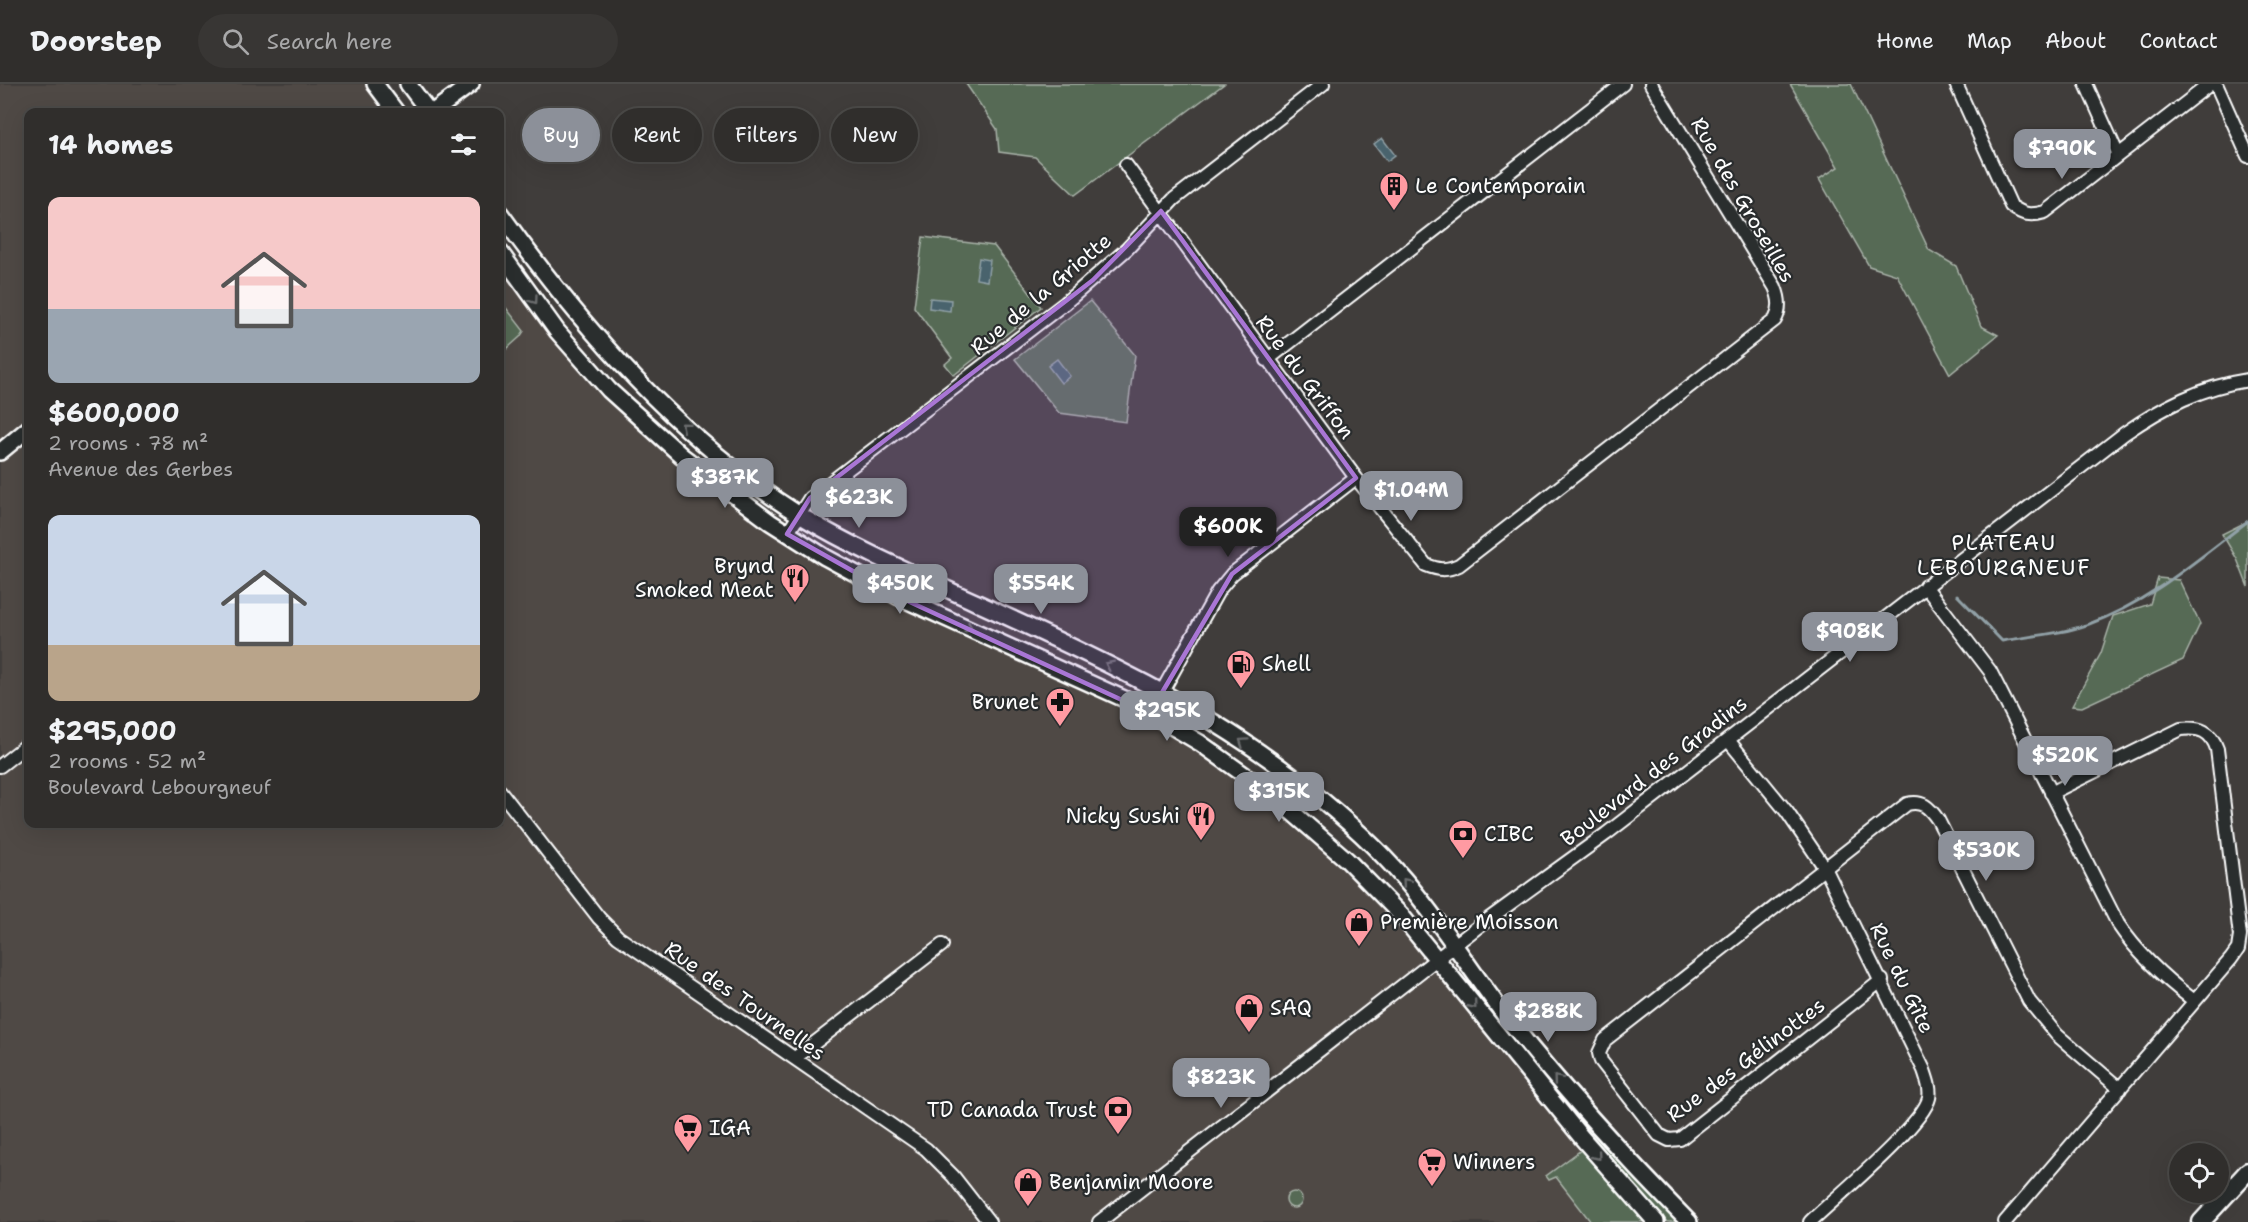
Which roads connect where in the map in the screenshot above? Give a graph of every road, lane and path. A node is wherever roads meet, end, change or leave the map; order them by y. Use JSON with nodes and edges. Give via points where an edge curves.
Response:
{"nodes":[{"id":1,"x":375,"y":84,"type":"edge"},
{"id":2,"x":408,"y":84,"type":"edge"},
{"id":3,"x":471,"y":84,"type":"edge"},
{"id":4,"x":1323,"y":84,"type":"edge"},
{"id":5,"x":1623,"y":84,"type":"edge"},
{"id":6,"x":1651,"y":84,"type":"edge"},
{"id":7,"x":1956,"y":84,"type":"edge"},
{"id":8,"x":2086,"y":84,"type":"edge"},
{"id":9,"x":2210,"y":84,"type":"edge"},
{"id":10,"x":2216,"y":84,"type":"edge"},
{"id":11,"x":393,"y":108,"type":"edge"},
{"id":12,"x":428,"y":108,"type":"edge"},
{"id":13,"x":437,"y":108,"type":"edge"},
{"id":14,"x":2118,"y":155,"type":"junction"},
{"id":15,"x":2248,"y":156,"type":"edge"},
{"id":16,"x":1126,"y":165,"type":"dead end"},
{"id":17,"x":1161,"y":212,"type":"junction"},
{"id":18,"x":504,"y":219,"type":"edge"},
{"id":19,"x":504,"y":258,"type":"edge"},
{"id":20,"x":1780,"y":306,"type":"joint"},
{"id":21,"x":1267,"y":360,"type":"junction"},
{"id":22,"x":2248,"y":380,"type":"edge"},
{"id":23,"x":24,"y":432,"type":"edge"},
{"id":24,"x":0,"y":452,"type":"edge"},
{"id":25,"x":1356,"y":478,"type":"junction"},
{"id":26,"x":798,"y":513,"type":"junction"},
{"id":27,"x":787,"y":534,"type":"junction"},
{"id":28,"x":1925,"y":586,"type":"junction"},
{"id":29,"x":1162,"y":691,"type":"junction"},
{"id":30,"x":1150,"y":713,"type":"junction"},
{"id":31,"x":1728,"y":740,"type":"junction"},
{"id":32,"x":24,"y":747,"type":"edge"},
{"id":33,"x":0,"y":766,"type":"edge"},
{"id":34,"x":2051,"y":793,"type":"junction"},
{"id":35,"x":504,"y":796,"type":"edge"},
{"id":36,"x":1825,"y":868,"type":"junction"},
{"id":37,"x":942,"y":945,"type":"dead end"},
{"id":38,"x":1455,"y":945,"type":"junction"},
{"id":39,"x":1438,"y":959,"type":"junction"},
{"id":40,"x":1882,"y":980,"type":"junction"},
{"id":41,"x":2193,"y":1000,"type":"junction"},
{"id":42,"x":795,"y":1058,"type":"junction"},
{"id":43,"x":2120,"y":1089,"type":"junction"},
{"id":44,"x":2248,"y":1172,"type":"edge"},
{"id":45,"x":989,"y":1222,"type":"edge"},
{"id":46,"x":1099,"y":1222,"type":"edge"},
{"id":47,"x":1656,"y":1222,"type":"edge"},
{"id":48,"x":1689,"y":1222,"type":"edge"},
{"id":49,"x":1810,"y":1222,"type":"edge"},
{"id":50,"x":2005,"y":1222,"type":"edge"},
{"id":51,"x":2201,"y":1222,"type":"edge"}],
"edges":[{"from":1,"to":11,"type":"main road"},
{"from":2,"to":12,"type":"main road"},
{"from":3,"to":13,"type":"main road"},
{"from":4,"to":17,"type":"street","name":"Rue de la Griotte"},
{"from":5,"to":21,"type":"street"},
{"from":6,"to":20,"type":"street","name":"Rue des Groseilles","via":[[1775,287]]},
{"from":7,"to":14,"type":"street","via":[[2012,206],[2020,213],[2045,212]]},
{"from":8,"to":14,"type":"street"},
{"from":9,"to":14,"type":"street"},
{"from":10,"to":15,"type":"street"},
{"from":16,"to":17,"type":"street","name":"Rue du Griffon"},
{"from":17,"to":21,"type":"street","name":"Rue du Griffon"},
{"from":17,"to":26,"type":"street","name":"Rue de la Griotte","via":[[1093,280],[998,357],[810,498]]},
{"from":26,"to":18,"type":"main road","one_way":true,"via":[[730,463],[650,393],[591,331]]},
{"from":19,"to":27,"type":"main road","one_way":true,"via":[[557,331],[631,412],[682,456]]},
{"from":20,"to":25,"type":"street","name":"Rue du Griffon","via":[[1775,320],[1450,570],[1426,565]]},
{"from":21,"to":25,"type":"street","name":"Rue du Griffon"},
{"from":22,"to":28,"type":"street","name":"Boulevard des Gradins","via":[[2193,394],[2146,418]]},
{"from":23,"to":24,"type":"main road"},
{"from":25,"to":29,"type":"street","via":[[1232,574],[1218,591]]},
{"from":26,"to":27,"type":"street","name":"Rue de la Griotte"},
{"from":29,"to":26,"type":"main road","one_way":true,"via":[[905,571]]},
{"from":27,"to":30,"type":"main road","one_way":true,"via":[[899,597],[1086,680]]},
{"from":28,"to":31,"type":"street","name":"Boulevard des Gradins"},
{"from":28,"to":34,"type":"street","via":[[1990,671]]},
{"from":29,"to":30,"type":"street"},
{"from":38,"to":29,"type":"main road","one_way":true,"via":[[1407,882],[1348,823],[1267,758]]},
{"from":30,"to":39,"type":"main road","via":[[1238,768],[1271,794],[1377,889]]},
{"from":31,"to":36,"type":"street","name":"Rue du Gîte","via":[[1787,812]]},
{"from":31,"to":38,"type":"street","name":"Boulevard des Gradins"},
{"from":32,"to":33,"type":"street"},
{"from":34,"to":41,"type":"street","via":[[2132,946]]},
{"from":34,"to":41,"type":"street","via":[[2181,729],[2194,728],[2214,739],[2240,936],[2231,959]]},
{"from":35,"to":42,"type":"street","name":"Rue des Tournelles","via":[[593,911],[618,936]]},
{"from":36,"to":40,"type":"street","name":"Rue du Gîte"},
{"from":36,"to":40,"type":"street","name":"Rue des Gélinottes","via":[[1605,1040],[1599,1053],[1601,1061],[1659,1135],[1669,1140],[1680,1139]]},
{"from":36,"to":43,"type":"street","name":"Rue des Gélinottes","via":[[1906,804],[1916,802],[1929,807],[2029,1000],[2042,1019]]},
{"from":37,"to":42,"type":"street"},
{"from":38,"to":39,"type":"street","name":"Boulevard des Gradins"},
{"from":48,"to":38,"type":"main road","one_way":true,"via":[[1557,1080]]},
{"from":39,"to":46,"type":"street","name":"Boulevard des Gradins"},
{"from":39,"to":47,"type":"main road","one_way":true,"via":[[1582,1138]]},
{"from":40,"to":49,"type":"street","name":"Rue du Gîte","via":[[1924,1070],[1930,1096],[1917,1121]]},
{"from":41,"to":43,"type":"street"},
{"from":42,"to":45,"type":"street","name":"Rue des Tournelles","via":[[926,1149]]},
{"from":43,"to":50,"type":"street"},
{"from":44,"to":51,"type":"highway"}]}
